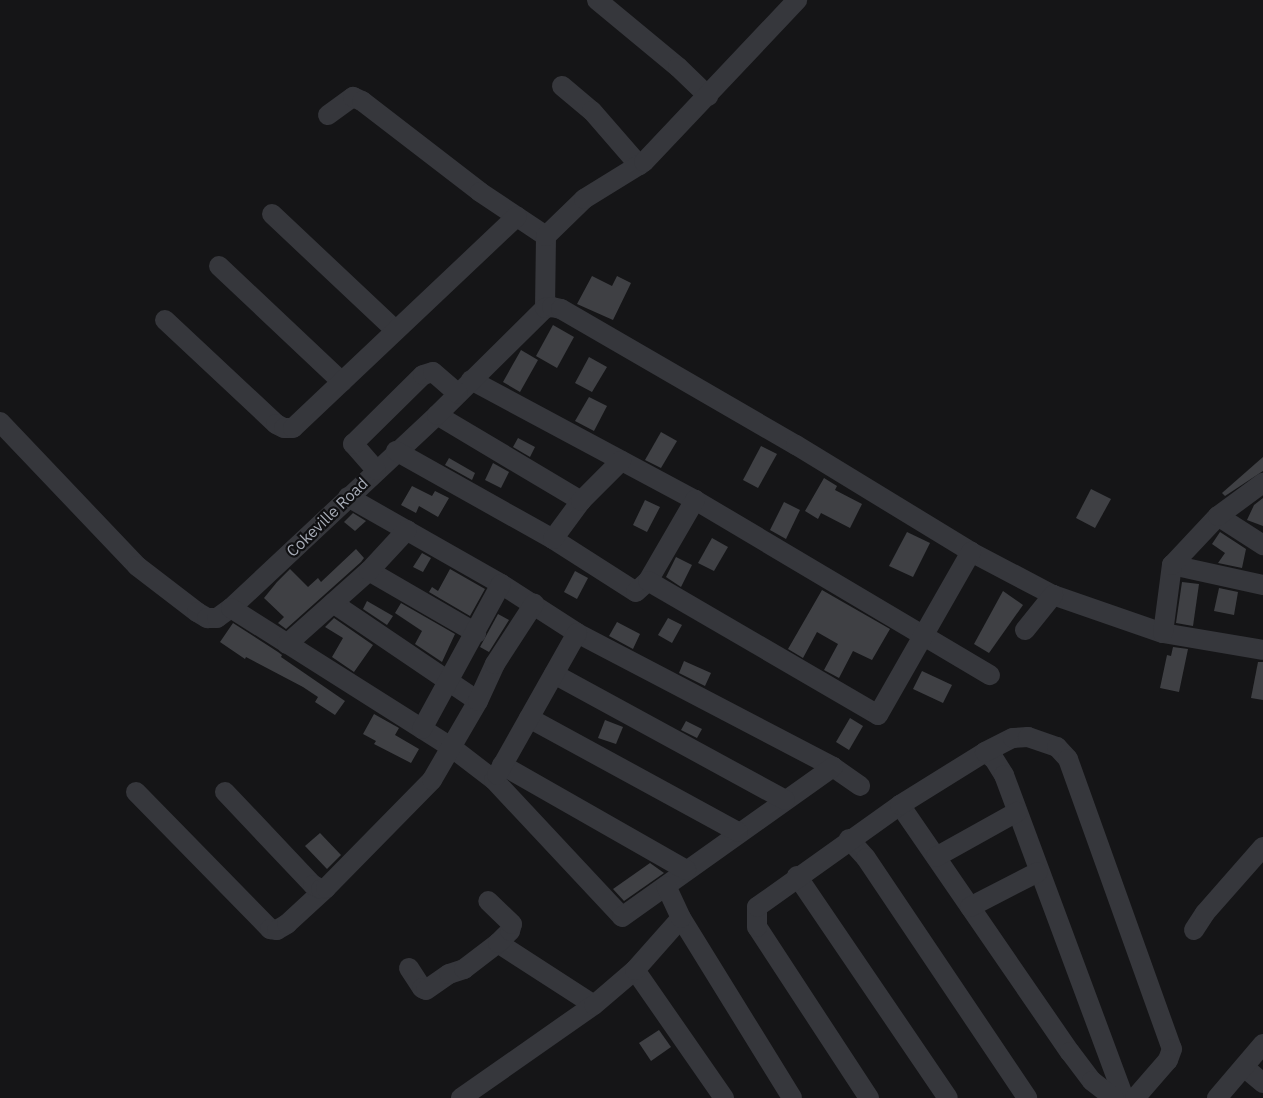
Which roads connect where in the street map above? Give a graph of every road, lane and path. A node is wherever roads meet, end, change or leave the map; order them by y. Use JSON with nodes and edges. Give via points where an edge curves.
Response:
{"nodes":[{"id":1,"x":597,"y":0,"type":"edge"},
{"id":2,"x":797,"y":0,"type":"edge"},
{"id":3,"x":562,"y":86,"type":"dead end"},
{"id":4,"x":708,"y":96,"type":"junction"},
{"id":5,"x":328,"y":116,"type":"dead end"},
{"id":6,"x":639,"y":165,"type":"junction"},
{"id":7,"x":273,"y":214,"type":"dead end"},
{"id":8,"x":517,"y":216,"type":"junction"},
{"id":9,"x":546,"y":236,"type":"junction"},
{"id":10,"x":219,"y":266,"type":"dead end"},
{"id":11,"x":545,"y":308,"type":"junction"},
{"id":12,"x":165,"y":320,"type":"dead end"},
{"id":13,"x":396,"y":331,"type":"junction"},
{"id":14,"x":342,"y":382,"type":"junction"},
{"id":15,"x":465,"y":387,"type":"junction"},
{"id":16,"x":437,"y":415,"type":"junction"},
{"id":17,"x":0,"y":422,"type":"edge"},
{"id":18,"x":396,"y":451,"type":"junction"},
{"id":19,"x":621,"y":461,"type":"junction"},
{"id":20,"x":376,"y":470,"type":"junction"},
{"id":21,"x":1259,"y":491,"type":"edge"},
{"id":22,"x":348,"y":497,"type":"junction"},
{"id":23,"x":695,"y":500,"type":"junction"},
{"id":24,"x":581,"y":501,"type":"junction"},
{"id":25,"x":1218,"y":516,"type":"junction"},
{"id":26,"x":407,"y":530,"type":"junction"},
{"id":27,"x":554,"y":539,"type":"junction"},
{"id":28,"x":1263,"y":545,"type":"edge"},
{"id":29,"x":971,"y":552,"type":"junction"},
{"id":30,"x":1172,"y":565,"type":"junction"},
{"id":31,"x":369,"y":571,"type":"junction"},
{"id":32,"x":648,"y":581,"type":"junction"},
{"id":33,"x":501,"y":584,"type":"junction"},
{"id":34,"x":1263,"y":585,"type":"edge"},
{"id":35,"x":1053,"y":595,"type":"junction"},
{"id":36,"x":333,"y":603,"type":"junction"},
{"id":37,"x":534,"y":604,"type":"junction"},
{"id":38,"x":224,"y":613,"type":"junction"},
{"id":39,"x":1025,"y":630,"type":"dead end"},
{"id":40,"x":476,"y":633,"type":"junction"},
{"id":41,"x":577,"y":633,"type":"junction"},
{"id":42,"x":1163,"y":633,"type":"junction"},
{"id":43,"x":924,"y":636,"type":"junction"},
{"id":44,"x":287,"y":644,"type":"junction"},
{"id":45,"x":1263,"y":650,"type":"edge"},
{"id":46,"x":554,"y":674,"type":"junction"},
{"id":47,"x":990,"y":675,"type":"dead end"},
{"id":48,"x":449,"y":681,"type":"junction"},
{"id":49,"x":478,"y":701,"type":"junction"},
{"id":50,"x":529,"y":718,"type":"junction"},
{"id":51,"x":422,"y":729,"type":"junction"},
{"id":52,"x":451,"y":747,"type":"junction"},
{"id":53,"x":985,"y":752,"type":"junction"},
{"id":54,"x":833,"y":767,"type":"junction"},
{"id":55,"x":498,"y":773,"type":"junction"},
{"id":56,"x":860,"y":786,"type":"dead end"},
{"id":57,"x":136,"y":792,"type":"dead end"},
{"id":58,"x":225,"y":792,"type":"dead end"},
{"id":59,"x":785,"y":800,"type":"junction"},
{"id":60,"x":900,"y":804,"type":"junction"},
{"id":61,"x":1017,"y":812,"type":"junction"},
{"id":62,"x":738,"y":832,"type":"junction"},
{"id":63,"x":849,"y":839,"type":"junction"},
{"id":64,"x":1263,"y":847,"type":"edge"},
{"id":65,"x":936,"y":857,"type":"junction"},
{"id":66,"x":686,"y":870,"type":"junction"},
{"id":67,"x":1038,"y":872,"type":"junction"},
{"id":68,"x":797,"y":876,"type":"junction"},
{"id":69,"x":666,"y":886,"type":"junction"},
{"id":70,"x":326,"y":888,"type":"junction"},
{"id":71,"x":488,"y":901,"type":"dead end"},
{"id":72,"x":970,"y":907,"type":"junction"},
{"id":73,"x":681,"y":918,"type":"junction"},
{"id":74,"x":1194,"y":930,"type":"dead end"},
{"id":75,"x":498,"y":944,"type":"junction"},
{"id":76,"x":409,"y":968,"type":"dead end"},
{"id":77,"x":635,"y":970,"type":"junction"},
{"id":78,"x":594,"y":1005,"type":"junction"},
{"id":79,"x":1263,"y":1044,"type":"edge"},
{"id":80,"x":1244,"y":1067,"type":"junction"},
{"id":81,"x":1263,"y":1083,"type":"edge"},
{"id":82,"x":475,"y":1094,"type":"edge"},
{"id":83,"x":724,"y":1098,"type":"edge"},
{"id":84,"x":792,"y":1098,"type":"edge"},
{"id":85,"x":869,"y":1098,"type":"edge"},
{"id":86,"x":948,"y":1098,"type":"edge"},
{"id":87,"x":1027,"y":1098,"type":"edge"},
{"id":88,"x":1114,"y":1098,"type":"edge"},
{"id":89,"x":1124,"y":1098,"type":"edge"},
{"id":90,"x":1135,"y":1098,"type":"edge"},
{"id":91,"x":1217,"y":1098,"type":"edge"}],
"edges":[{"from":1,"to":4,"type":"street"},
{"from":2,"to":4,"type":"street"},
{"from":3,"to":6,"type":"street","via":[[592,111]]},
{"from":4,"to":6,"type":"street"},
{"from":5,"to":8,"type":"street","via":[[353,97],[362,101],[471,186]]},
{"from":6,"to":9,"type":"street","via":[[585,199]]},
{"from":7,"to":13,"type":"street"},
{"from":8,"to":9,"type":"street"},
{"from":8,"to":13,"type":"street"},
{"from":9,"to":11,"type":"street"},
{"from":10,"to":14,"type":"street"},
{"from":11,"to":15,"type":"street","name":"Cokeville Road"},
{"from":11,"to":29,"type":"street","via":[[561,309]]},
{"from":12,"to":14,"type":"street","via":[[284,428],[292,428]]},
{"from":13,"to":14,"type":"street"},
{"from":15,"to":16,"type":"street","name":"Cokeville Road"},
{"from":15,"to":19,"type":"street"},
{"from":15,"to":20,"type":"street","via":[[433,372],[423,375],[353,444]]},
{"from":16,"to":18,"type":"street","name":"Cokeville Road"},
{"from":16,"to":24,"type":"street"},
{"from":17,"to":38,"type":"street","via":[[137,566],[207,618]]},
{"from":18,"to":20,"type":"street","name":"Cokeville Road"},
{"from":18,"to":27,"type":"street"},
{"from":19,"to":23,"type":"street"},
{"from":19,"to":24,"type":"street"},
{"from":20,"to":22,"type":"street","name":"Cokeville Road"},
{"from":21,"to":25,"type":"street"},
{"from":22,"to":26,"type":"street"},
{"from":22,"to":38,"type":"street","name":"Cokeville Road"},
{"from":23,"to":32,"type":"street"},
{"from":23,"to":43,"type":"street"},
{"from":24,"to":27,"type":"street"},
{"from":25,"to":28,"type":"street"},
{"from":25,"to":30,"type":"street"},
{"from":26,"to":31,"type":"street"},
{"from":26,"to":33,"type":"street"},
{"from":27,"to":32,"type":"street","via":[[636,592]]},
{"from":29,"to":35,"type":"street"},
{"from":29,"to":43,"type":"street"},
{"from":30,"to":34,"type":"street"},
{"from":30,"to":42,"type":"street"},
{"from":31,"to":36,"type":"street"},
{"from":31,"to":40,"type":"street"},
{"from":32,"to":43,"type":"street","via":[[878,716]]},
{"from":33,"to":37,"type":"street"},
{"from":33,"to":40,"type":"street"},
{"from":35,"to":39,"type":"street"},
{"from":35,"to":42,"type":"street"},
{"from":36,"to":44,"type":"street"},
{"from":36,"to":48,"type":"street"},
{"from":37,"to":41,"type":"street"},
{"from":37,"to":49,"type":"street","via":[[495,664]]},
{"from":38,"to":44,"type":"street"},
{"from":40,"to":48,"type":"street"},
{"from":41,"to":46,"type":"street"},
{"from":41,"to":54,"type":"street"},
{"from":42,"to":45,"type":"street"},
{"from":43,"to":47,"type":"street"},
{"from":44,"to":51,"type":"street"},
{"from":46,"to":50,"type":"street"},
{"from":46,"to":59,"type":"street"},
{"from":48,"to":49,"type":"street"},
{"from":48,"to":51,"type":"street"},
{"from":49,"to":52,"type":"street"},
{"from":50,"to":55,"type":"street"},
{"from":50,"to":62,"type":"street"},
{"from":51,"to":52,"type":"street"},
{"from":52,"to":55,"type":"street"},
{"from":52,"to":70,"type":"street","via":[[424,791]]},
{"from":53,"to":60,"type":"street"},
{"from":53,"to":61,"type":"street","via":[[999,766]]},
{"from":53,"to":90,"type":"street","via":[[1013,738],[1028,737],[1057,747],[1068,759],[1172,1049],[1168,1060]]},
{"from":54,"to":56,"type":"street"},
{"from":54,"to":59,"type":"street"},
{"from":55,"to":66,"type":"street"},
{"from":55,"to":69,"type":"street","via":[[622,917]]},
{"from":57,"to":70,"type":"street","via":[[270,929],[288,924]]},
{"from":58,"to":70,"type":"street","via":[[313,885]]},
{"from":59,"to":62,"type":"street"},
{"from":60,"to":63,"type":"street"},
{"from":60,"to":65,"type":"street"},
{"from":61,"to":65,"type":"street"},
{"from":61,"to":67,"type":"street"},
{"from":62,"to":66,"type":"street"},
{"from":63,"to":68,"type":"street"},
{"from":63,"to":87,"type":"street","via":[[866,858]]},
{"from":64,"to":74,"type":"street","via":[[1204,913]]},
{"from":65,"to":72,"type":"street"},
{"from":66,"to":69,"type":"street"},
{"from":67,"to":72,"type":"street"},
{"from":67,"to":89,"type":"street"},
{"from":68,"to":85,"type":"street","via":[[757,907],[757,927]]},
{"from":68,"to":86,"type":"street"},
{"from":69,"to":73,"type":"street"},
{"from":71,"to":75,"type":"street","via":[[513,927]]},
{"from":72,"to":88,"type":"street","via":[[1076,1060],[1092,1081]]},
{"from":73,"to":77,"type":"street"},
{"from":73,"to":84,"type":"street"},
{"from":75,"to":76,"type":"street","via":[[426,990]]},
{"from":75,"to":78,"type":"street"},
{"from":77,"to":78,"type":"street"},
{"from":77,"to":83,"type":"street"},
{"from":78,"to":82,"type":"street"},
{"from":79,"to":80,"type":"street"},
{"from":80,"to":81,"type":"street"},
{"from":80,"to":91,"type":"street"}]}
